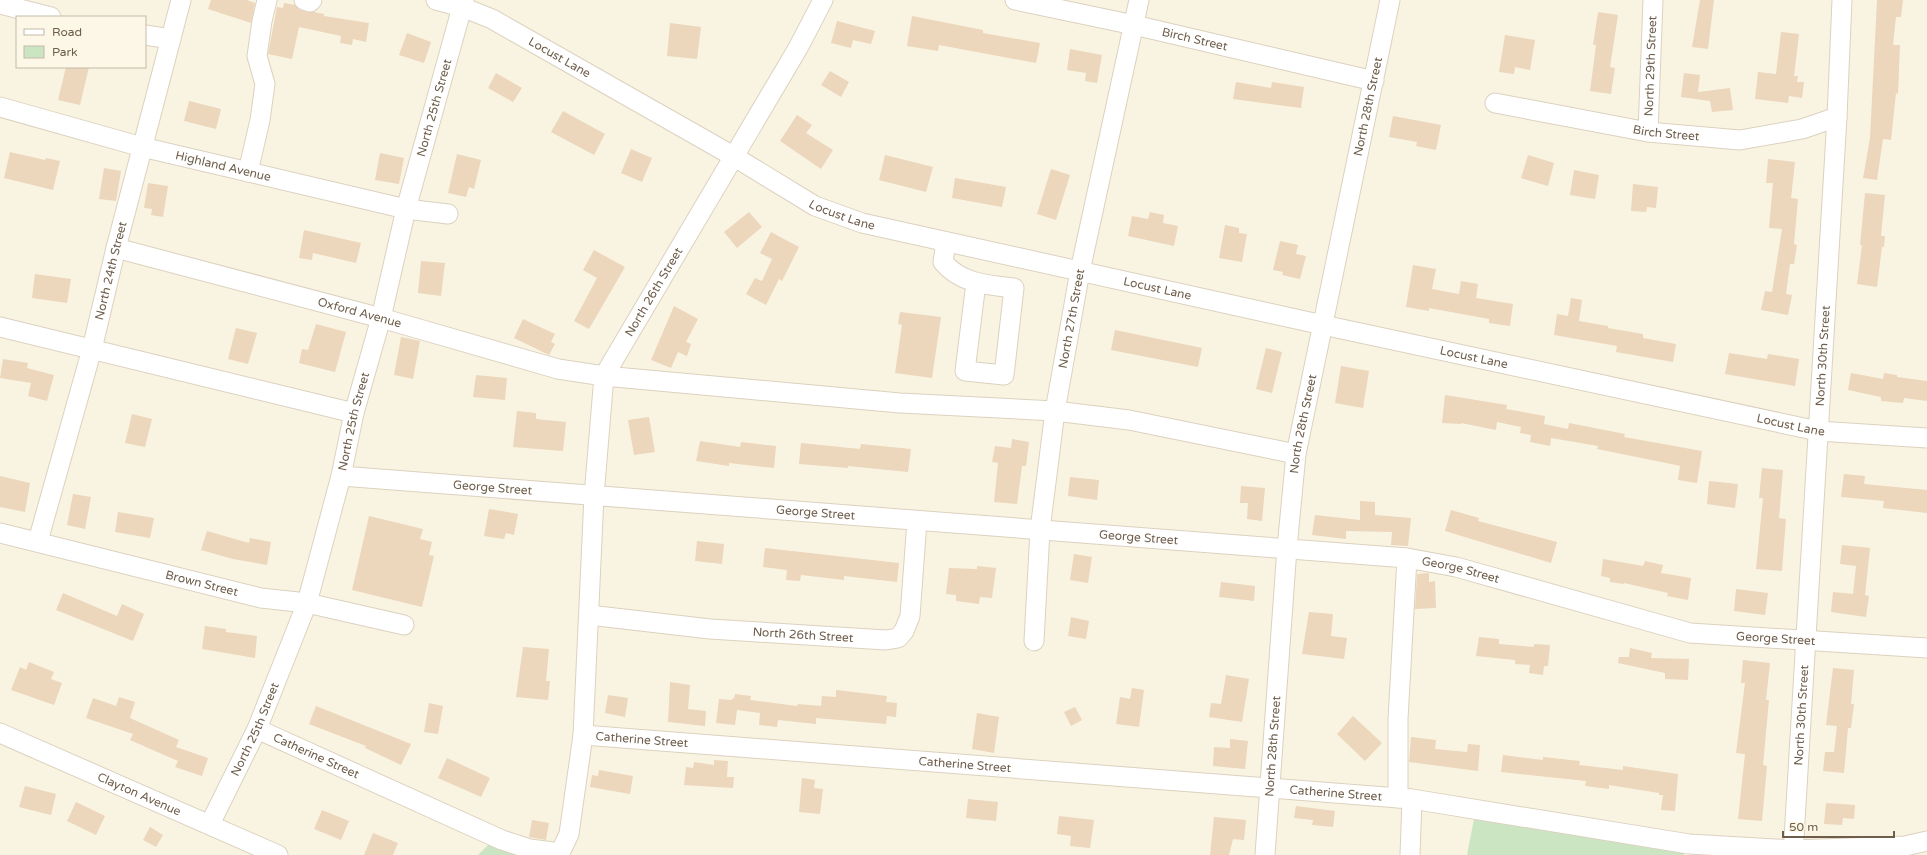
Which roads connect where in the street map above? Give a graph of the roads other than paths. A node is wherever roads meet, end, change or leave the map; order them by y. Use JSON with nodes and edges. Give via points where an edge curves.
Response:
{"nodes":[{"id":1,"x":181,"y":0,"type":"edge"},
{"id":2,"x":267,"y":0,"type":"edge"},
{"id":3,"x":304,"y":0,"type":"edge"},
{"id":4,"x":312,"y":0,"type":"edge"},
{"id":5,"x":436,"y":0,"type":"edge"},
{"id":6,"x":823,"y":0,"type":"edge"},
{"id":7,"x":1015,"y":0,"type":"edge"},
{"id":8,"x":1139,"y":0,"type":"edge"},
{"id":9,"x":1390,"y":0,"type":"edge"},
{"id":10,"x":1653,"y":0,"type":"edge"},
{"id":11,"x":1842,"y":0,"type":"edge"},
{"id":12,"x":0,"y":4,"type":"edge"},
{"id":13,"x":463,"y":4,"type":"edge"},
{"id":14,"x":47,"y":16,"type":"edge"},
{"id":15,"x":1134,"y":24,"type":"junction"},
{"id":16,"x":146,"y":34,"type":"edge"},
{"id":17,"x":171,"y":39,"type":"junction"},
{"id":18,"x":1374,"y":80,"type":"junction"},
{"id":19,"x":1496,"y":103,"type":"dead end"},
{"id":20,"x":0,"y":107,"type":"edge"},
{"id":21,"x":1837,"y":117,"type":"junction"},
{"id":22,"x":1648,"y":132,"type":"junction"},
{"id":23,"x":142,"y":147,"type":"junction"},
{"id":24,"x":733,"y":156,"type":"junction"},
{"id":25,"x":248,"y":172,"type":"junction"},
{"id":26,"x":406,"y":209,"type":"junction"},
{"id":27,"x":448,"y":214,"type":"dead end"},
{"id":28,"x":946,"y":242,"type":"junction"},
{"id":29,"x":116,"y":248,"type":"junction"},
{"id":30,"x":1080,"y":271,"type":"junction"},
{"id":31,"x":976,"y":283,"type":"junction"},
{"id":32,"x":381,"y":318,"type":"junction"},
{"id":33,"x":1323,"y":325,"type":"junction"},
{"id":34,"x":0,"y":328,"type":"edge"},
{"id":35,"x":92,"y":349,"type":"junction"},
{"id":36,"x":604,"y":376,"type":"junction"},
{"id":37,"x":1056,"y":411,"type":"junction"},
{"id":38,"x":354,"y":413,"type":"junction"},
{"id":39,"x":1818,"y":431,"type":"junction"},
{"id":40,"x":1927,"y":438,"type":"edge"},
{"id":41,"x":1296,"y":454,"type":"junction"},
{"id":42,"x":341,"y":476,"type":"junction"},
{"id":43,"x":594,"y":496,"type":"junction"},
{"id":44,"x":917,"y":521,"type":"junction"},
{"id":45,"x":1040,"y":530,"type":"junction"},
{"id":46,"x":0,"y":533,"type":"edge"},
{"id":47,"x":38,"y":541,"type":"junction"},
{"id":48,"x":1287,"y":548,"type":"junction"},
{"id":49,"x":1407,"y":558,"type":"junction"},
{"id":50,"x":307,"y":603,"type":"junction"},
{"id":51,"x":589,"y":615,"type":"junction"},
{"id":52,"x":404,"y":625,"type":"dead end"},
{"id":53,"x":1806,"y":640,"type":"junction"},
{"id":54,"x":1034,"y":641,"type":"dead end"},
{"id":55,"x":1927,"y":648,"type":"edge"},
{"id":56,"x":257,"y":729,"type":"junction"},
{"id":57,"x":0,"y":734,"type":"edge"},
{"id":58,"x":583,"y":735,"type":"junction"},
{"id":59,"x":1269,"y":788,"type":"junction"},
{"id":60,"x":1405,"y":799,"type":"junction"},
{"id":61,"x":210,"y":824,"type":"junction"},
{"id":62,"x":1927,"y":841,"type":"edge"},
{"id":63,"x":1905,"y":850,"type":"edge"},
{"id":64,"x":1793,"y":853,"type":"edge"},
{"id":65,"x":278,"y":855,"type":"edge"},
{"id":66,"x":1265,"y":855,"type":"edge"},
{"id":67,"x":1410,"y":855,"type":"edge"}],
"edges":[{"from":1,"to":17,"type":"street","name":"North 24th Street"},
{"from":2,"to":25,"type":"street","via":[[257,56],[265,84]]},
{"from":3,"to":4,"type":"street"},
{"from":5,"to":13,"type":"street","name":"Locust Lane"},
{"from":6,"to":24,"type":"street","name":"North 26th Street","via":[[798,48]]},
{"from":7,"to":15,"type":"street","name":"Birch Street"},
{"from":8,"to":15,"type":"street","name":"North 27th Street"},
{"from":9,"to":18,"type":"street","name":"North 28th Street"},
{"from":10,"to":22,"type":"street","name":"North 29th Street"},
{"from":11,"to":21,"type":"street","name":"North 30th Street"},
{"from":12,"to":14,"type":"street"},
{"from":13,"to":24,"type":"street","name":"Locust Lane"},
{"from":13,"to":26,"type":"street","name":"North 25th Street"},
{"from":15,"to":18,"type":"street","name":"Birch Street"},
{"from":15,"to":30,"type":"street","name":"North 27th Street"},
{"from":16,"to":17,"type":"street"},
{"from":17,"to":23,"type":"street","name":"North 24th Street"},
{"from":18,"to":33,"type":"street","name":"North 28th Street"},
{"from":19,"to":22,"type":"street","name":"Birch Street"},
{"from":20,"to":23,"type":"street","name":"Highland Avenue"},
{"from":21,"to":22,"type":"street","name":"Birch Street","via":[[1802,129],[1740,140]]},
{"from":21,"to":39,"type":"street","name":"North 30th Street"},
{"from":23,"to":25,"type":"street","name":"Highland Avenue"},
{"from":23,"to":29,"type":"street","name":"North 24th Street"},
{"from":24,"to":28,"type":"street","name":"Locust Lane","via":[[815,206],[862,223]]},
{"from":24,"to":36,"type":"street","name":"North 26th Street"},
{"from":25,"to":26,"type":"street","name":"Highland Avenue"},
{"from":26,"to":27,"type":"street","name":"Highland Avenue"},
{"from":26,"to":32,"type":"street","name":"North 25th Street"},
{"from":28,"to":30,"type":"street","name":"Locust Lane"},
{"from":28,"to":31,"type":"street","via":[[943,262],[950,271]]},
{"from":29,"to":32,"type":"street","name":"Oxford Avenue"},
{"from":29,"to":35,"type":"street","name":"North 24th Street"},
{"from":30,"to":33,"type":"street","name":"Locust Lane"},
{"from":30,"to":37,"type":"street","name":"North 27th Street"},
{"from":31,"to":31,"type":"street","via":[[1014,288],[1004,375],[965,371]]},
{"from":32,"to":36,"type":"street","name":"Oxford Avenue","via":[[558,369]]},
{"from":32,"to":38,"type":"street","name":"North 25th Street"},
{"from":33,"to":39,"type":"street","name":"Locust Lane"},
{"from":33,"to":41,"type":"street","name":"North 28th Street"},
{"from":34,"to":35,"type":"street"},
{"from":35,"to":38,"type":"street"},
{"from":35,"to":47,"type":"street","name":"North 24th Street"},
{"from":36,"to":37,"type":"street","via":[[900,403]]},
{"from":36,"to":43,"type":"street","name":"North 26th Street"},
{"from":37,"to":41,"type":"street","via":[[1129,420]]},
{"from":37,"to":45,"type":"street","name":"North 27th Street"},
{"from":38,"to":42,"type":"street","name":"North 25th Street"},
{"from":39,"to":40,"type":"street","name":"Locust Lane"},
{"from":39,"to":53,"type":"street","name":"North 30th Street"},
{"from":41,"to":48,"type":"street","name":"North 28th Street"},
{"from":42,"to":43,"type":"street","name":"George Street"},
{"from":42,"to":50,"type":"street","name":"North 25th Street"},
{"from":43,"to":44,"type":"street","name":"George Street"},
{"from":43,"to":51,"type":"street","name":"North 26th Street"},
{"from":44,"to":45,"type":"street","name":"George Street"},
{"from":44,"to":51,"type":"street","name":"North 26th Street","via":[[910,616],[898,638],[886,640],[710,629]]},
{"from":45,"to":48,"type":"street","name":"George Street"},
{"from":45,"to":54,"type":"street","name":"North 27th Street"},
{"from":46,"to":47,"type":"street","name":"Brown Street"},
{"from":47,"to":50,"type":"street","name":"Brown Street","via":[[260,598]]},
{"from":48,"to":49,"type":"street","name":"George Street"},
{"from":48,"to":59,"type":"street","name":"North 28th Street"},
{"from":49,"to":53,"type":"street","name":"George Street","via":[[1456,567],[1690,633]]},
{"from":49,"to":60,"type":"street","via":[[1398,719]]},
{"from":50,"to":52,"type":"street","name":"Brown Street"},
{"from":50,"to":56,"type":"street","name":"North 25th Street"},
{"from":51,"to":58,"type":"street","name":"North 26th Street"},
{"from":53,"to":55,"type":"street","name":"George Street"},
{"from":53,"to":64,"type":"street","name":"North 30th Street"},
{"from":56,"to":58,"type":"street","name":"Catherine Street","via":[[502,840],[530,849],[560,853],[569,834]]},
{"from":56,"to":61,"type":"street","name":"North 25th Street"},
{"from":57,"to":61,"type":"street","name":"Clayton Avenue"},
{"from":58,"to":59,"type":"street","name":"Catherine Street"},
{"from":59,"to":60,"type":"street","name":"Catherine Street"},
{"from":59,"to":66,"type":"street","name":"North 28th Street"},
{"from":60,"to":64,"type":"street","name":"Catherine Street","via":[[1689,844]]},
{"from":60,"to":67,"type":"street"},
{"from":61,"to":65,"type":"street","name":"Clayton Avenue"},
{"from":62,"to":63,"type":"street","name":"Catherine Street"},
{"from":63,"to":64,"type":"street","name":"Catherine Street"}]}
